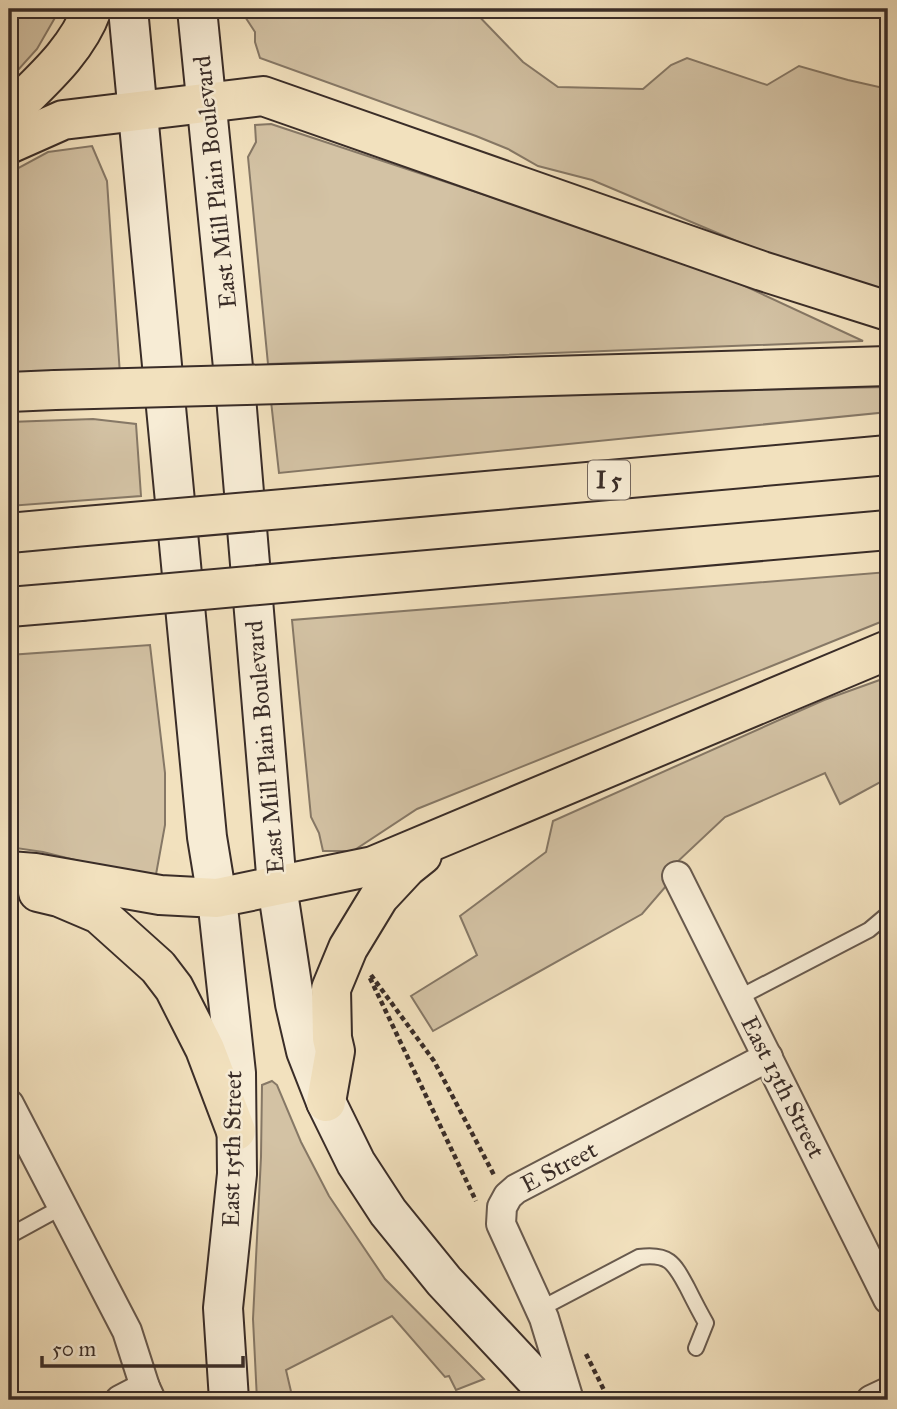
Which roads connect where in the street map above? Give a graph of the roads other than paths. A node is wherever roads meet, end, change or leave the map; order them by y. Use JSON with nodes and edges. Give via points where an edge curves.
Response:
{"nodes":[{"id":1,"x":92,"y":9,"type":"edge"},
{"id":2,"x":128,"y":9,"type":"edge"},
{"id":3,"x":197,"y":9,"type":"edge"},
{"id":4,"x":208,"y":102,"type":"junction"},
{"id":5,"x":138,"y":111,"type":"junction"},
{"id":6,"x":9,"y":113,"type":"edge"},
{"id":7,"x":9,"y":144,"type":"edge"},
{"id":8,"x":888,"y":311,"type":"edge"},
{"id":9,"x":888,"y":366,"type":"edge"},
{"id":10,"x":9,"y":392,"type":"edge"},
{"id":11,"x":888,"y":456,"type":"edge"},
{"id":12,"x":888,"y":530,"type":"edge"},
{"id":13,"x":9,"y":533,"type":"edge"},
{"id":14,"x":9,"y":607,"type":"edge"},
{"id":15,"x":888,"y":650,"type":"edge"},
{"id":16,"x":447,"y":835,"type":"junction"},
{"id":17,"x":9,"y":871,"type":"edge"},
{"id":18,"x":677,"y":876,"type":"dead end"},
{"id":19,"x":9,"y":884,"type":"edge"},
{"id":20,"x":277,"y":886,"type":"junction"},
{"id":21,"x":216,"y":898,"type":"junction"},
{"id":22,"x":888,"y":914,"type":"edge"},
{"id":23,"x":738,"y":998,"type":"junction"},
{"id":24,"x":768,"y":1057,"type":"junction"},
{"id":25,"x":326,"y":1102,"type":"junction"},
{"id":26,"x":9,"y":1104,"type":"edge"},
{"id":27,"x":236,"y":1131,"type":"junction"},
{"id":28,"x":62,"y":1207,"type":"junction"},
{"id":29,"x":9,"y":1236,"type":"edge"},
{"id":30,"x":888,"y":1298,"type":"edge"},
{"id":31,"x":540,"y":1308,"type":"junction"},
{"id":32,"x":696,"y":1348,"type":"dead end"},
{"id":33,"x":888,"y":1392,"type":"edge"},
{"id":34,"x":148,"y":1394,"type":"edge"},
{"id":35,"x":120,"y":1400,"type":"edge"},
{"id":36,"x":229,"y":1400,"type":"edge"},
{"id":37,"x":555,"y":1400,"type":"edge"},
{"id":38,"x":569,"y":1400,"type":"edge"},
{"id":39,"x":871,"y":1400,"type":"edge"}],
"edges":[{"from":1,"to":6,"type":"highway","via":[[57,66]]},
{"from":2,"to":5,"type":"main road"},
{"from":3,"to":4,"type":"main road","name":"East Mill Plain Boulevard"},
{"from":4,"to":5,"type":"highway"},
{"from":4,"to":8,"type":"highway","via":[[263,96]]},
{"from":4,"to":20,"type":"main road","name":"East Mill Plain Boulevard"},
{"from":5,"to":7,"type":"highway","via":[[64,120]]},
{"from":5,"to":21,"type":"main road","via":[[206,837]]},
{"from":9,"to":10,"type":"highway","bridge":true},
{"from":11,"to":13,"type":"highway","number":"I 5","bridge":true},
{"from":12,"to":14,"type":"highway","bridge":true},
{"from":15,"to":16,"type":"highway"},
{"from":16,"to":20,"type":"highway","via":[[373,866]]},
{"from":16,"to":25,"type":"highway","via":[[379,897],[348,948],[331,989],[335,1051]]},
{"from":17,"to":21,"type":"highway","via":[[160,895]]},
{"from":18,"to":23,"type":"street","name":"East 13th Street"},
{"from":19,"to":27,"type":"highway","via":[[99,914],[158,967],[205,1049]]},
{"from":20,"to":21,"type":"highway"},
{"from":20,"to":25,"type":"main road","name":"East Mill Plain Boulevard","via":[[295,1004],[306,1051]]},
{"from":21,"to":27,"type":"main road","name":"East 15th Street","via":[[236,1073]]},
{"from":22,"to":23,"type":"lane","via":[[869,930]]},
{"from":23,"to":24,"type":"street","name":"East 13th Street"},
{"from":24,"to":30,"type":"street","name":"East 13th Street"},
{"from":24,"to":31,"type":"street","name":"E Street","via":[[508,1196],[501,1224]]},
{"from":25,"to":37,"type":"main road","name":"East Mill Plain Boulevard","via":[[356,1163],[388,1212],[444,1281]]},
{"from":26,"to":28,"type":"street"},
{"from":27,"to":36,"type":"main road","name":"East 15th Street","via":[[237,1174],[223,1308]]},
{"from":28,"to":29,"type":"lane"},
{"from":28,"to":34,"type":"street","via":[[127,1331]]},
{"from":31,"to":32,"type":"lane","via":[[639,1257],[665,1258],[675,1265],[706,1323]]},
{"from":31,"to":38,"type":"street"},
{"from":33,"to":39,"type":"street"},
{"from":34,"to":35,"type":"street"}]}
